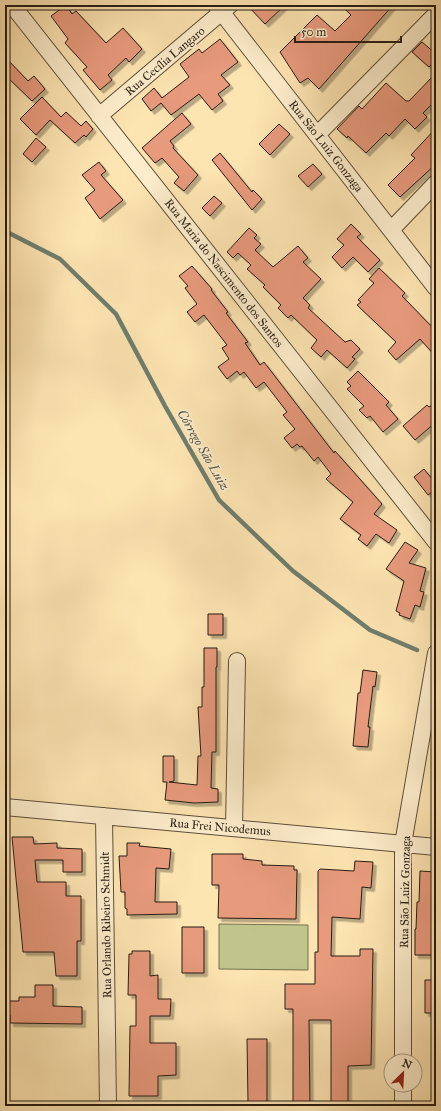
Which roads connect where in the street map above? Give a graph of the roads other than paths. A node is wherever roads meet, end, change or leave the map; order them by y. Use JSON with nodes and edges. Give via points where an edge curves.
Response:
{"nodes":[{"id":1,"x":12,"y":5,"type":"edge"},
{"id":2,"x":223,"y":8,"type":"edge"},
{"id":3,"x":436,"y":14,"type":"edge"},
{"id":4,"x":99,"y":116,"type":"junction"},
{"id":5,"x":317,"y":136,"type":"junction"},
{"id":6,"x":436,"y":183,"type":"edge"},
{"id":7,"x":391,"y":230,"type":"junction"},
{"id":8,"x":436,"y":288,"type":"edge"},
{"id":9,"x":436,"y":542,"type":"edge"},
{"id":10,"x":436,"y":653,"type":"edge"},
{"id":11,"x":237,"y":661,"type":"dead end"},
{"id":12,"x":5,"y":807,"type":"edge"},
{"id":13,"x":104,"y":816,"type":"junction"},
{"id":14,"x":234,"y":828,"type":"junction"},
{"id":15,"x":403,"y":844,"type":"junction"},
{"id":16,"x":436,"y":847,"type":"edge"},
{"id":17,"x":403,"y":1053,"type":"edge"},
{"id":18,"x":403,"y":1093,"type":"edge"},
{"id":19,"x":108,"y":1106,"type":"edge"},
{"id":20,"x":403,"y":1106,"type":"edge"}],
"edges":[{"from":1,"to":4,"type":"street","name":"Rua Maria do Nascimento dos Santos"},
{"from":2,"to":4,"type":"street","name":"Rua Cecília Langaro"},
{"from":2,"to":5,"type":"street","name":"Rua São Luiz Gonzaga"},
{"from":3,"to":5,"type":"street"},
{"from":4,"to":9,"type":"street","name":"Rua Maria do Nascimento dos Santos"},
{"from":5,"to":7,"type":"street","name":"Rua São Luiz Gonzaga"},
{"from":6,"to":7,"type":"street"},
{"from":7,"to":8,"type":"street","name":"Rua São Luiz Gonzaga"},
{"from":10,"to":15,"type":"street","name":"Rua São Luiz Gonzaga"},
{"from":11,"to":14,"type":"street"},
{"from":12,"to":13,"type":"street","name":"Rua Frei Nicodemus"},
{"from":13,"to":14,"type":"street","name":"Rua Frei Nicodemus"},
{"from":13,"to":19,"type":"street","name":"Rua Orlando Ribeiro Schmidt"},
{"from":14,"to":15,"type":"street","name":"Rua Frei Nicodemus"},
{"from":15,"to":16,"type":"street","name":"Rua Frei Nicodemus"},
{"from":15,"to":17,"type":"street","name":"Rua São Luiz Gonzaga"},
{"from":18,"to":20,"type":"street"}]}
